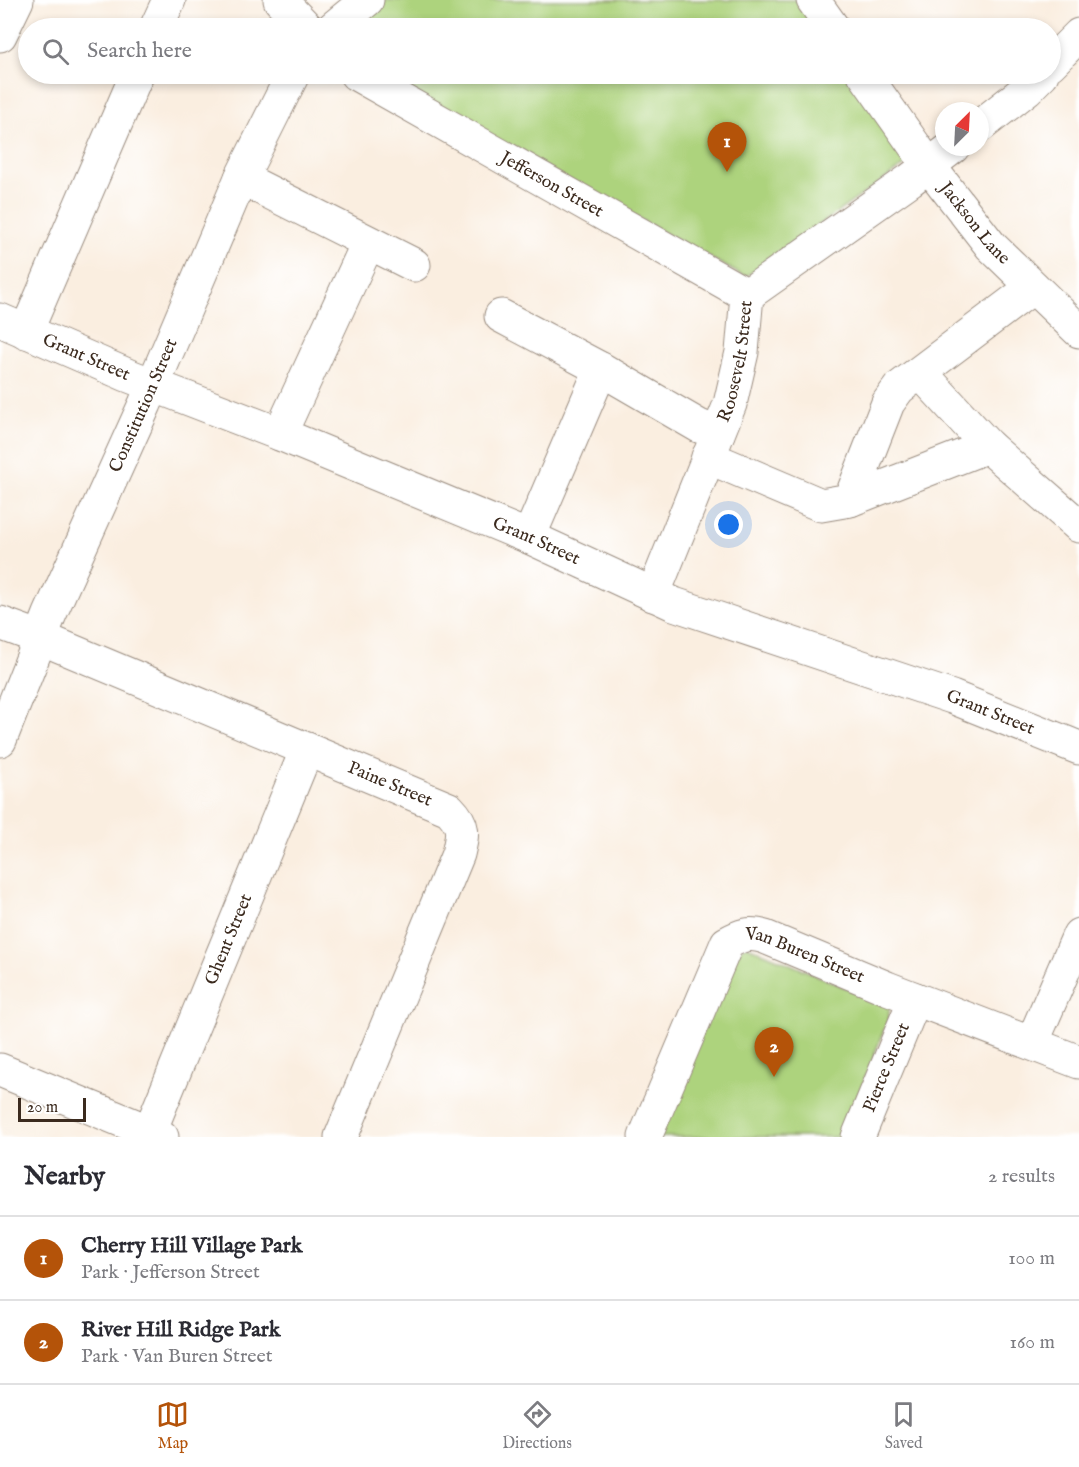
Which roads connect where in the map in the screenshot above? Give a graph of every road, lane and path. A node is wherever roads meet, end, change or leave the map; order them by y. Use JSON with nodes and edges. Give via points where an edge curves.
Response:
{"nodes":[{"id":1,"x":17,"y":0,"type":"edge"},
{"id":2,"x":169,"y":0,"type":"edge"},
{"id":3,"x":280,"y":0,"type":"edge"},
{"id":4,"x":367,"y":0,"type":"edge"},
{"id":5,"x":813,"y":0,"type":"edge"},
{"id":6,"x":161,"y":18,"type":"edge"},
{"id":7,"x":297,"y":18,"type":"edge"},
{"id":8,"x":345,"y":18,"type":"edge"},
{"id":9,"x":826,"y":18,"type":"edge"},
{"id":10,"x":0,"y":35,"type":"edge"},
{"id":11,"x":1079,"y":35,"type":"edge"},
{"id":12,"x":1061,"y":53,"type":"edge"},
{"id":13,"x":132,"y":84,"type":"edge"},
{"id":14,"x":288,"y":84,"type":"edge"},
{"id":15,"x":374,"y":84,"type":"edge"},
{"id":16,"x":873,"y":84,"type":"edge"},
{"id":17,"x":1032,"y":84,"type":"edge"},
{"id":18,"x":989,"y":119,"type":"edge"},
{"id":19,"x":941,"y":157,"type":"edge"},
{"id":20,"x":241,"y":177,"type":"junction"},
{"id":21,"x":368,"y":243,"type":"junction"},
{"id":22,"x":414,"y":265,"type":"dead end"},
{"id":23,"x":1033,"y":286,"type":"junction"},
{"id":24,"x":747,"y":295,"type":"junction"},
{"id":25,"x":501,"y":316,"type":"dead end"},
{"id":26,"x":13,"y":326,"type":"edge"},
{"id":27,"x":1079,"y":331,"type":"edge"},
{"id":28,"x":601,"y":369,"type":"junction"},
{"id":29,"x":921,"y":374,"type":"junction"},
{"id":30,"x":152,"y":385,"type":"junction"},
{"id":31,"x":280,"y":434,"type":"junction"},
{"id":32,"x":713,"y":445,"type":"junction"},
{"id":33,"x":988,"y":446,"type":"junction"},
{"id":34,"x":850,"y":500,"type":"junction"},
{"id":35,"x":1079,"y":526,"type":"edge"},
{"id":36,"x":529,"y":537,"type":"junction"},
{"id":37,"x":653,"y":595,"type":"junction"},
{"id":38,"x":0,"y":623,"type":"edge"},
{"id":39,"x":41,"y":638,"type":"junction"},
{"id":40,"x":0,"y":740,"type":"edge"},
{"id":41,"x":1079,"y":748,"type":"edge"},
{"id":42,"x":307,"y":749,"type":"junction"},
{"id":43,"x":1079,"y":935,"type":"edge"},
{"id":44,"x":915,"y":999,"type":"junction"},
{"id":45,"x":1032,"y":1043,"type":"junction"},
{"id":46,"x":1079,"y":1062,"type":"edge"},
{"id":47,"x":0,"y":1070,"type":"edge"},
{"id":48,"x":156,"y":1134,"type":"edge"},
{"id":49,"x":341,"y":1137,"type":"edge"},
{"id":50,"x":645,"y":1137,"type":"edge"},
{"id":51,"x":858,"y":1137,"type":"edge"}],
"edges":[{"from":1,"to":10,"type":"street"},
{"from":2,"to":6,"type":"street"},
{"from":3,"to":7,"type":"street"},
{"from":4,"to":8,"type":"street"},
{"from":5,"to":9,"type":"street"},
{"from":11,"to":12,"type":"street"},
{"from":13,"to":26,"type":"street"},
{"from":14,"to":20,"type":"street","name":"Constitution Street"},
{"from":15,"to":24,"type":"street","name":"Jefferson Street"},
{"from":16,"to":19,"type":"street","name":"Jackson Lane"},
{"from":17,"to":18,"type":"street"},
{"from":19,"to":23,"type":"street","name":"Jackson Lane","via":[[991,246]]},
{"from":19,"to":24,"type":"street","name":"Roosevelt Street"},
{"from":20,"to":21,"type":"street"},
{"from":20,"to":30,"type":"street","name":"Constitution Street"},
{"from":21,"to":22,"type":"street"},
{"from":21,"to":31,"type":"street"},
{"from":23,"to":27,"type":"street","name":"Jackson Lane"},
{"from":23,"to":29,"type":"street"},
{"from":24,"to":32,"type":"street","name":"Roosevelt Street","via":[[742,352],[730,404]]},
{"from":25,"to":28,"type":"street"},
{"from":26,"to":30,"type":"street","name":"Grant Street"},
{"from":28,"to":32,"type":"street","via":[[699,426]]},
{"from":28,"to":36,"type":"street"},
{"from":29,"to":33,"type":"street"},
{"from":29,"to":34,"type":"street","via":[[899,388],[888,403]]},
{"from":30,"to":31,"type":"street","name":"Grant Street"},
{"from":30,"to":39,"type":"street","name":"Constitution Street"},
{"from":31,"to":36,"type":"street","name":"Grant Street"},
{"from":32,"to":34,"type":"street","via":[[821,505]]},
{"from":32,"to":37,"type":"street","name":"Roosevelt Street"},
{"from":33,"to":34,"type":"street"},
{"from":33,"to":35,"type":"street"},
{"from":36,"to":37,"type":"street","name":"Grant Street"},
{"from":37,"to":41,"type":"street","name":"Grant Street","via":[[952,697]]},
{"from":38,"to":39,"type":"street","name":"Paine Street"},
{"from":39,"to":40,"type":"street","name":"Constitution Street"},
{"from":39,"to":42,"type":"street","name":"Paine Street"},
{"from":42,"to":48,"type":"street","name":"Ghent Street"},
{"from":42,"to":49,"type":"street","name":"Paine Street","via":[[449,808],[459,820],[462,838]]},
{"from":43,"to":45,"type":"street"},
{"from":44,"to":45,"type":"street","name":"Van Buren Street"},
{"from":44,"to":50,"type":"street","name":"Van Buren Street","via":[[765,937],[743,934],[727,943]]},
{"from":44,"to":51,"type":"street","name":"Pierce Street"},
{"from":45,"to":46,"type":"street","name":"Van Buren Street"},
{"from":47,"to":48,"type":"street"}]}
